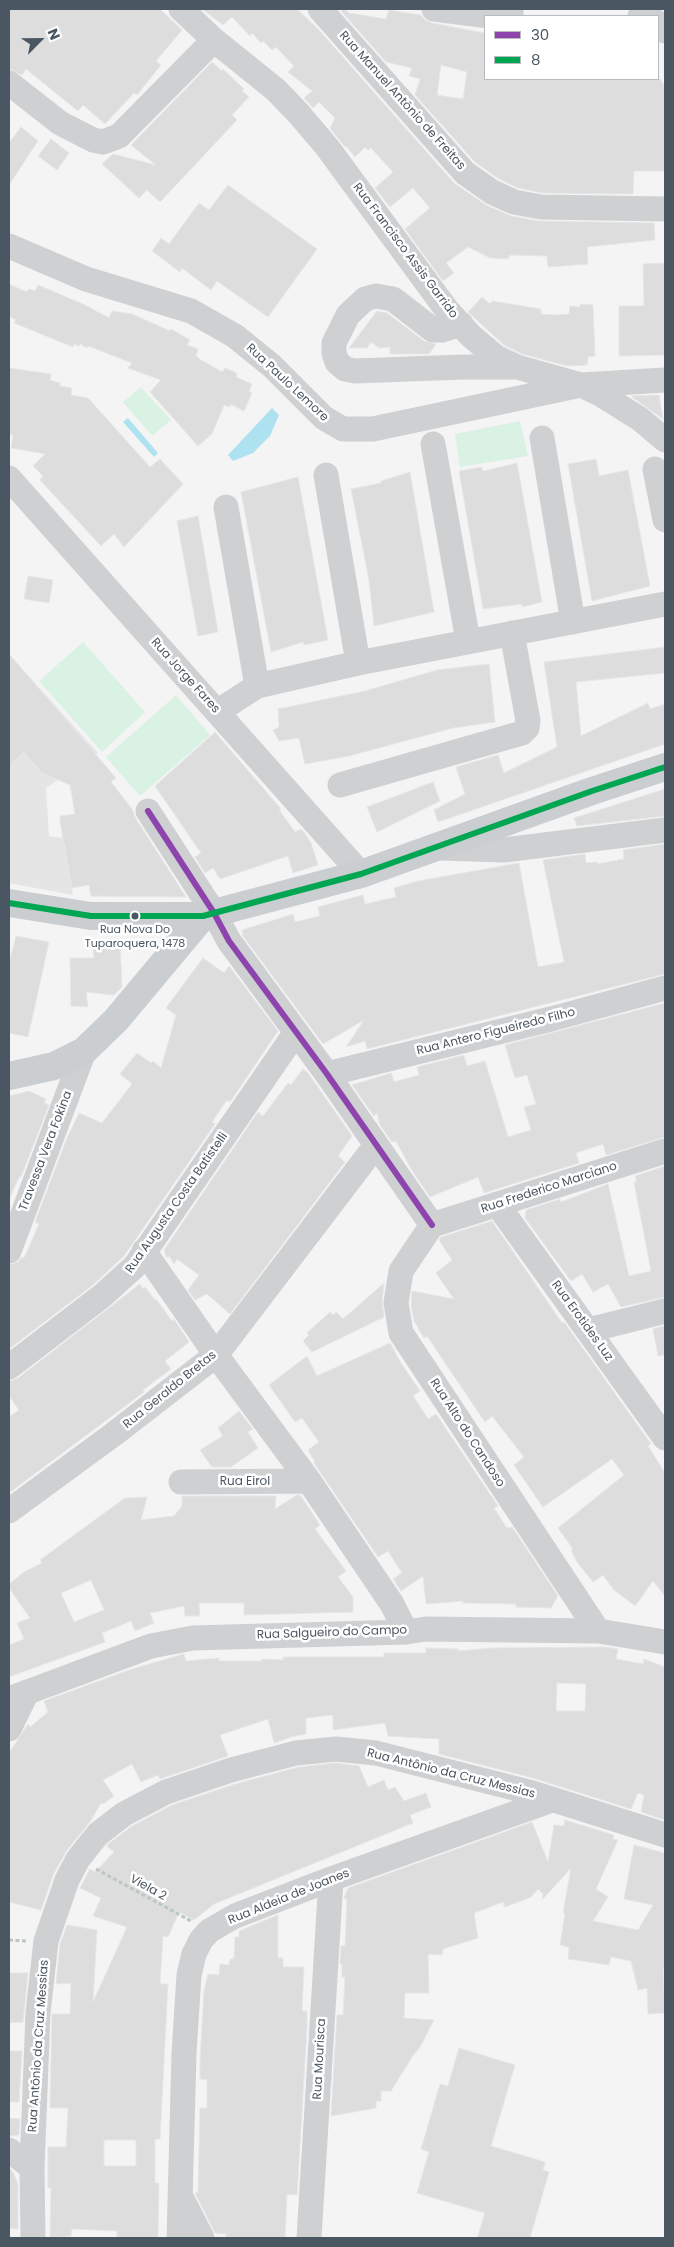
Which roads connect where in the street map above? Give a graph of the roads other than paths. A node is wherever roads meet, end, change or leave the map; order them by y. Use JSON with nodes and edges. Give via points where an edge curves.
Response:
{"nodes":[{"id":1,"x":181,"y":9,"type":"edge"},
{"id":2,"x":320,"y":9,"type":"edge"},
{"id":3,"x":434,"y":9,"type":"edge"},
{"id":4,"x":484,"y":15,"type":"edge"},
{"id":5,"x":214,"y":40,"type":"junction"},
{"id":6,"x":9,"y":83,"type":"edge"},
{"id":7,"x":665,"y":209,"type":"edge"},
{"id":8,"x":9,"y":246,"type":"edge"},
{"id":9,"x":461,"y":324,"type":"junction"},
{"id":10,"x":517,"y":367,"type":"junction"},
{"id":11,"x":665,"y":380,"type":"edge"},
{"id":12,"x":580,"y":385,"type":"junction"},
{"id":13,"x":542,"y":438,"type":"dead end"},
{"id":14,"x":665,"y":440,"type":"edge"},
{"id":15,"x":433,"y":444,"type":"dead end"},
{"id":16,"x":655,"y":469,"type":"dead end"},
{"id":17,"x":326,"y":475,"type":"dead end"},
{"id":18,"x":9,"y":478,"type":"edge"},
{"id":19,"x":226,"y":507,"type":"dead end"},
{"id":20,"x":665,"y":520,"type":"edge"},
{"id":21,"x":665,"y":604,"type":"edge"},
{"id":22,"x":573,"y":622,"type":"junction"},
{"id":23,"x":512,"y":633,"type":"junction"},
{"id":24,"x":468,"y":641,"type":"junction"},
{"id":25,"x":358,"y":663,"type":"junction"},
{"id":26,"x":257,"y":686,"type":"junction"},
{"id":27,"x":217,"y":712,"type":"junction"},
{"id":28,"x":665,"y":767,"type":"edge"},
{"id":29,"x":340,"y":785,"type":"dead end"},
{"id":30,"x":148,"y":811,"type":"dead end"},
{"id":31,"x":665,"y":830,"type":"edge"},
{"id":32,"x":432,"y":848,"type":"junction"},
{"id":33,"x":361,"y":874,"type":"junction"},
{"id":34,"x":9,"y":903,"type":"edge"},
{"id":35,"x":208,"y":914,"type":"junction"},
{"id":36,"x":155,"y":916,"type":"junction"},
{"id":37,"x":173,"y":949,"type":"junction"},
{"id":38,"x":665,"y":988,"type":"edge"},
{"id":39,"x":296,"y":1032,"type":"junction"},
{"id":40,"x":84,"y":1051,"type":"junction"},
{"id":41,"x":327,"y":1074,"type":"junction"},
{"id":42,"x":9,"y":1076,"type":"edge"},
{"id":43,"x":376,"y":1145,"type":"junction"},
{"id":44,"x":665,"y":1151,"type":"edge"},
{"id":45,"x":497,"y":1204,"type":"junction"},
{"id":46,"x":432,"y":1225,"type":"junction"},
{"id":47,"x":9,"y":1251,"type":"edge"},
{"id":48,"x":144,"y":1251,"type":"junction"},
{"id":49,"x":665,"y":1311,"type":"edge"},
{"id":50,"x":589,"y":1330,"type":"junction"},
{"id":51,"x":216,"y":1355,"type":"junction"},
{"id":52,"x":9,"y":1367,"type":"edge"},
{"id":53,"x":665,"y":1438,"type":"edge"},
{"id":54,"x":310,"y":1481,"type":"junction"},
{"id":55,"x":181,"y":1482,"type":"dead end"},
{"id":56,"x":9,"y":1511,"type":"edge"},
{"id":57,"x":406,"y":1632,"type":"junction"},
{"id":58,"x":598,"y":1632,"type":"junction"},
{"id":59,"x":665,"y":1642,"type":"edge"},
{"id":60,"x":18,"y":1696,"type":"edge"},
{"id":61,"x":9,"y":1729,"type":"edge"},
{"id":62,"x":552,"y":1800,"type":"junction"},
{"id":63,"x":665,"y":1835,"type":"edge"},
{"id":64,"x":330,"y":1879,"type":"junction"},
{"id":65,"x":9,"y":2150,"type":"edge"},
{"id":66,"x":32,"y":2168,"type":"junction"},
{"id":67,"x":181,"y":2196,"type":"junction"},
{"id":68,"x":33,"y":2238,"type":"edge"},
{"id":69,"x":179,"y":2238,"type":"edge"},
{"id":70,"x":202,"y":2238,"type":"edge"},
{"id":71,"x":309,"y":2238,"type":"edge"}],
"edges":[{"from":1,"to":5,"type":"street","name":"Rua Francisco Assis Garrido"},
{"from":2,"to":7,"type":"street","name":"Rua Manuel Antônio de Freitas","via":[[465,173],[492,192],[514,202],[541,207]]},
{"from":3,"to":4,"type":"street"},
{"from":5,"to":6,"type":"street","via":[[119,136],[103,142],[60,122]]},
{"from":5,"to":9,"type":"street","name":"Rua Francisco Assis Garrido","via":[[276,90],[299,114],[447,310]]},
{"from":8,"to":12,"type":"street","name":"Rua Paulo Lemore","via":[[86,279],[154,299],[206,320],[235,336],[272,366],[324,418],[342,429],[373,429]]},
{"from":9,"to":10,"type":"street","name":"Rua Francisco Assis Garrido","via":[[496,356]]},
{"from":9,"to":10,"type":"street","via":[[433,330],[393,299],[376,296],[365,299],[348,315],[334,343],[334,353],[337,362],[345,369],[355,371]]},
{"from":10,"to":12,"type":"street","name":"Rua Francisco Assis Garrido"},
{"from":11,"to":12,"type":"street"},
{"from":12,"to":14,"type":"street","name":"Rua Francisco Assis Garrido","via":[[618,404]]},
{"from":13,"to":22,"type":"street"},
{"from":15,"to":24,"type":"street"},
{"from":16,"to":20,"type":"street"},
{"from":17,"to":25,"type":"street"},
{"from":18,"to":27,"type":"street","name":"Rua Jorge Fares"},
{"from":19,"to":26,"type":"street"},
{"from":21,"to":22,"type":"street"},
{"from":22,"to":23,"type":"street"},
{"from":23,"to":24,"type":"street"},
{"from":23,"to":29,"type":"street","via":[[528,721],[522,733]]},
{"from":24,"to":25,"type":"street"},
{"from":25,"to":26,"type":"street"},
{"from":26,"to":27,"type":"street"},
{"from":27,"to":33,"type":"street","name":"Rua Jorge Fares"},
{"from":28,"to":32,"type":"main road"},
{"from":30,"to":35,"type":"street"},
{"from":31,"to":32,"type":"street","via":[[504,850]]},
{"from":32,"to":33,"type":"main road"},
{"from":33,"to":35,"type":"main road"},
{"from":34,"to":36,"type":"main road","via":[[91,916]]},
{"from":35,"to":36,"type":"main road"},
{"from":35,"to":37,"type":"main road"},
{"from":35,"to":39,"type":"street"},
{"from":36,"to":37,"type":"main road","via":[[166,930]]},
{"from":37,"to":40,"type":"main road","via":[[116,1020]]},
{"from":38,"to":41,"type":"street","name":"Rua Antero Figueiredo Filho"},
{"from":39,"to":41,"type":"street"},
{"from":39,"to":48,"type":"street","name":"Rua Augusta Costa Batistelli"},
{"from":40,"to":42,"type":"main road","via":[[54,1066]]},
{"from":40,"to":47,"type":"street","name":"Travessa Vera Fokina"},
{"from":41,"to":43,"type":"street"},
{"from":43,"to":46,"type":"street"},
{"from":43,"to":51,"type":"street","name":"Rua Geraldo Bretas"},
{"from":44,"to":45,"type":"street","name":"Rua Frederico Marciano"},
{"from":45,"to":46,"type":"street","name":"Rua Frederico Marciano"},
{"from":45,"to":50,"type":"street","name":"Rua Erotides Luz"},
{"from":46,"to":58,"type":"street","name":"Rua Alto do Candoso","via":[[401,1271],[396,1303],[402,1333]]},
{"from":48,"to":51,"type":"street"},
{"from":48,"to":52,"type":"street","name":"Rua Augusta Costa Batistelli","via":[[120,1282]]},
{"from":49,"to":50,"type":"street"},
{"from":50,"to":53,"type":"street","name":"Rua Erotides Luz"},
{"from":51,"to":54,"type":"street"},
{"from":51,"to":56,"type":"street","name":"Rua Geraldo Bretas"},
{"from":54,"to":55,"type":"street","name":"Rua Eirol"},
{"from":54,"to":57,"type":"street","via":[[392,1604]]},
{"from":57,"to":58,"type":"street","name":"Rua Salgueiro do Campo","via":[[426,1629]]},
{"from":57,"to":60,"type":"street","name":"Rua Salgueiro do Campo","via":[[193,1638],[151,1646]]},
{"from":58,"to":59,"type":"street","name":"Rua Salgueiro do Campo"},
{"from":60,"to":61,"type":"street"},
{"from":62,"to":63,"type":"street","name":"Rua Antônio da Cruz Messias"},
{"from":62,"to":64,"type":"street","name":"Rua Aldeia de Joanes"},
{"from":62,"to":66,"type":"street","name":"Rua Antônio da Cruz Messias","via":[[376,1753],[336,1749],[296,1753],[231,1770],[166,1792],[124,1814],[98,1834],[78,1859],[67,1880],[46,1941],[38,2013]]},
{"from":64,"to":67,"type":"street","name":"Rua Aldeia de Joanes","via":[[235,1916],[209,1932],[194,1954],[189,1975],[184,2054]]},
{"from":64,"to":71,"type":"street","name":"Rua Mourisca"},
{"from":65,"to":66,"type":"street"},
{"from":66,"to":68,"type":"street","name":"Rua Antônio da Cruz Messias"},
{"from":67,"to":69,"type":"street","name":"Rua Aldeia de Joanes"},
{"from":67,"to":70,"type":"street"}]}
